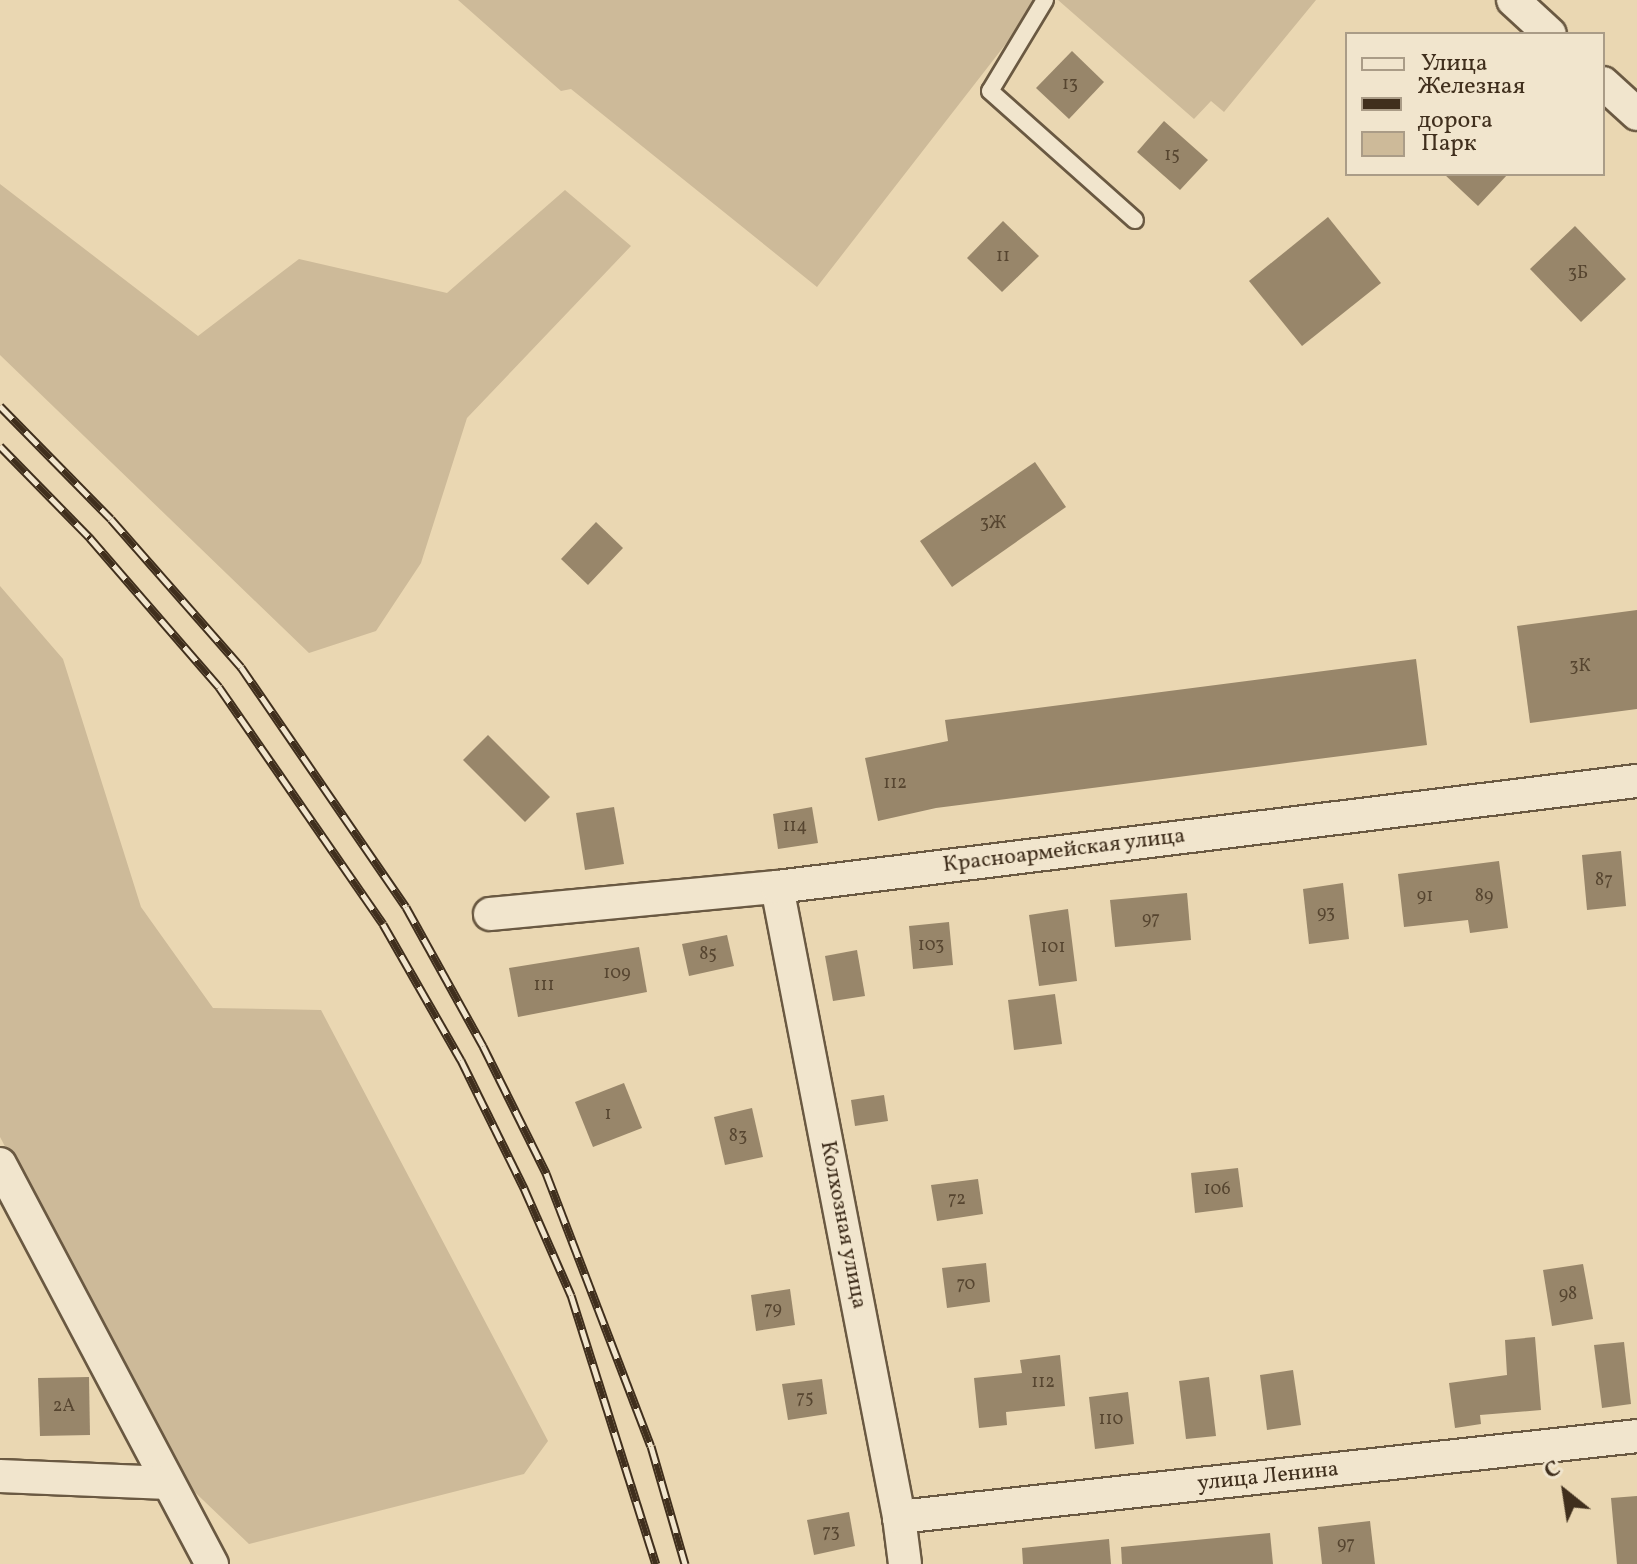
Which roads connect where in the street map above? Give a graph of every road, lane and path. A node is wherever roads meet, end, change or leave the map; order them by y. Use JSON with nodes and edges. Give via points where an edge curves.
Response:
{"nodes":[{"id":1,"x":1045,"y":0,"type":"edge"},
{"id":2,"x":1513,"y":0,"type":"edge"},
{"id":3,"x":1548,"y":32,"type":"edge"},
{"id":4,"x":1605,"y":85,"type":"edge"},
{"id":5,"x":1637,"y":114,"type":"edge"},
{"id":6,"x":1135,"y":220,"type":"dead end"},
{"id":7,"x":1637,"y":781,"type":"edge"},
{"id":8,"x":777,"y":887,"type":"junction"},
{"id":9,"x":490,"y":914,"type":"dead end"},
{"id":10,"x":0,"y":1164,"type":"edge"},
{"id":11,"x":1637,"y":1436,"type":"edge"},
{"id":12,"x":0,"y":1476,"type":"edge"},
{"id":13,"x":168,"y":1483,"type":"junction"},
{"id":14,"x":899,"y":1517,"type":"junction"},
{"id":15,"x":212,"y":1564,"type":"edge"},
{"id":16,"x":905,"y":1564,"type":"edge"}],
"edges":[{"from":1,"to":6,"type":"lane","via":[[990,91]]},
{"from":2,"to":3,"type":"street"},
{"from":4,"to":5,"type":"street"},
{"from":7,"to":8,"type":"street","name":"Красноармейская улица"},
{"from":8,"to":9,"type":"street","name":"Красноармейская улица"},
{"from":8,"to":14,"type":"street","name":"Колхозная улица"},
{"from":10,"to":13,"type":"street"},
{"from":11,"to":14,"type":"street","name":"улица Ленина"},
{"from":12,"to":13,"type":"street"},
{"from":13,"to":15,"type":"street"},
{"from":14,"to":16,"type":"street","name":"Колхозная улица"}]}
